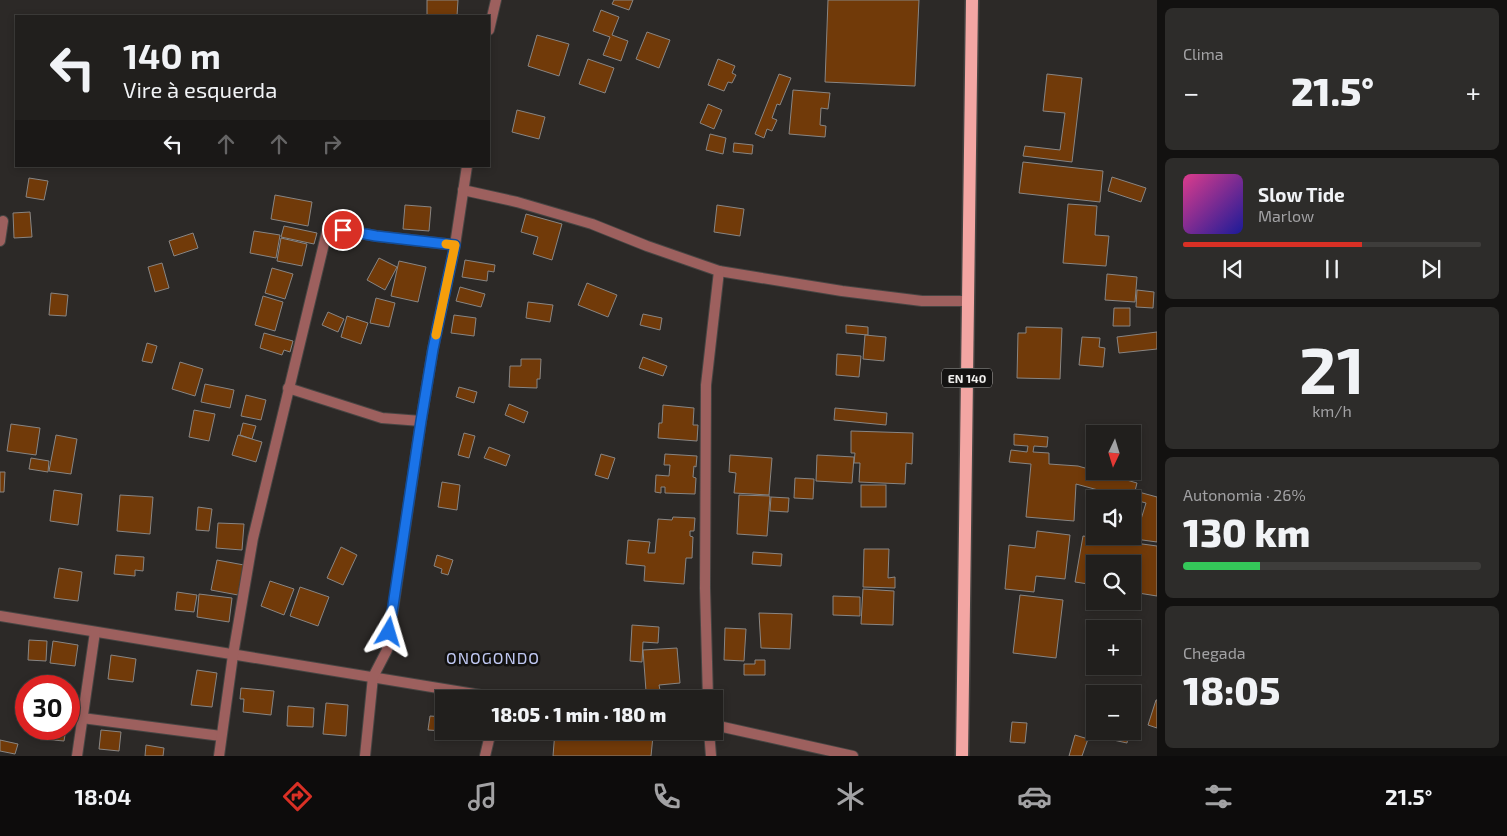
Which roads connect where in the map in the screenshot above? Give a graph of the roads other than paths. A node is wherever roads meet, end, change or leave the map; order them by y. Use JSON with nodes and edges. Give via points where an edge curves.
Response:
{"nodes":[{"id":1,"x":496,"y":0,"type":"edge"},
{"id":2,"x":972,"y":0,"type":"edge"},
{"id":3,"x":490,"y":26,"type":"edge"},
{"id":4,"x":467,"y":167,"type":"edge"},
{"id":5,"x":463,"y":190,"type":"junction"},
{"id":6,"x":2,"y":221,"type":"dead end"},
{"id":7,"x":0,"y":241,"type":"edge"},
{"id":8,"x":455,"y":245,"type":"junction"},
{"id":9,"x":719,"y":270,"type":"junction"},
{"id":10,"x":968,"y":301,"type":"junction"},
{"id":11,"x":288,"y":388,"type":"junction"},
{"id":12,"x":421,"y":421,"type":"junction"},
{"id":13,"x":0,"y":616,"type":"edge"},
{"id":14,"x":95,"y":632,"type":"junction"},
{"id":15,"x":233,"y":655,"type":"junction"},
{"id":16,"x":373,"y":677,"type":"junction"},
{"id":17,"x":451,"y":690,"type":"edge"},
{"id":18,"x":708,"y":690,"type":"edge"},
{"id":19,"x":82,"y":718,"type":"junction"},
{"id":20,"x":723,"y":727,"type":"edge"},
{"id":21,"x":222,"y":736,"type":"junction"},
{"id":22,"x":488,"y":740,"type":"edge"},
{"id":23,"x":709,"y":740,"type":"edge"},
{"id":24,"x":77,"y":756,"type":"edge"},
{"id":25,"x":219,"y":756,"type":"edge"},
{"id":26,"x":365,"y":756,"type":"edge"},
{"id":27,"x":485,"y":756,"type":"edge"},
{"id":28,"x":710,"y":756,"type":"edge"},
{"id":29,"x":853,"y":756,"type":"edge"},
{"id":30,"x":962,"y":756,"type":"edge"}],
"edges":[{"from":1,"to":3,"type":"street"},
{"from":2,"to":10,"type":"main road","number":"EN 140"},
{"from":4,"to":5,"type":"street"},
{"from":5,"to":8,"type":"street"},
{"from":5,"to":9,"type":"street","via":[[592,224]]},
{"from":6,"to":7,"type":"street"},
{"from":8,"to":11,"type":"street","via":[[328,228]]},
{"from":8,"to":12,"type":"street"},
{"from":9,"to":10,"type":"street","via":[[922,301]]},
{"from":9,"to":18,"type":"street","via":[[706,385]]},
{"from":10,"to":30,"type":"main road","number":"EN 140"},
{"from":11,"to":12,"type":"street","via":[[382,418]]},
{"from":11,"to":15,"type":"street","via":[[252,538]]},
{"from":12,"to":16,"type":"street","via":[[387,650]]},
{"from":13,"to":14,"type":"street"},
{"from":14,"to":15,"type":"street"},
{"from":14,"to":19,"type":"street"},
{"from":15,"to":16,"type":"street"},
{"from":15,"to":21,"type":"street"},
{"from":16,"to":17,"type":"street"},
{"from":16,"to":26,"type":"street"},
{"from":19,"to":21,"type":"street"},
{"from":19,"to":24,"type":"street"},
{"from":20,"to":29,"type":"street"},
{"from":21,"to":25,"type":"street"},
{"from":22,"to":27,"type":"street"},
{"from":23,"to":28,"type":"street"}]}
